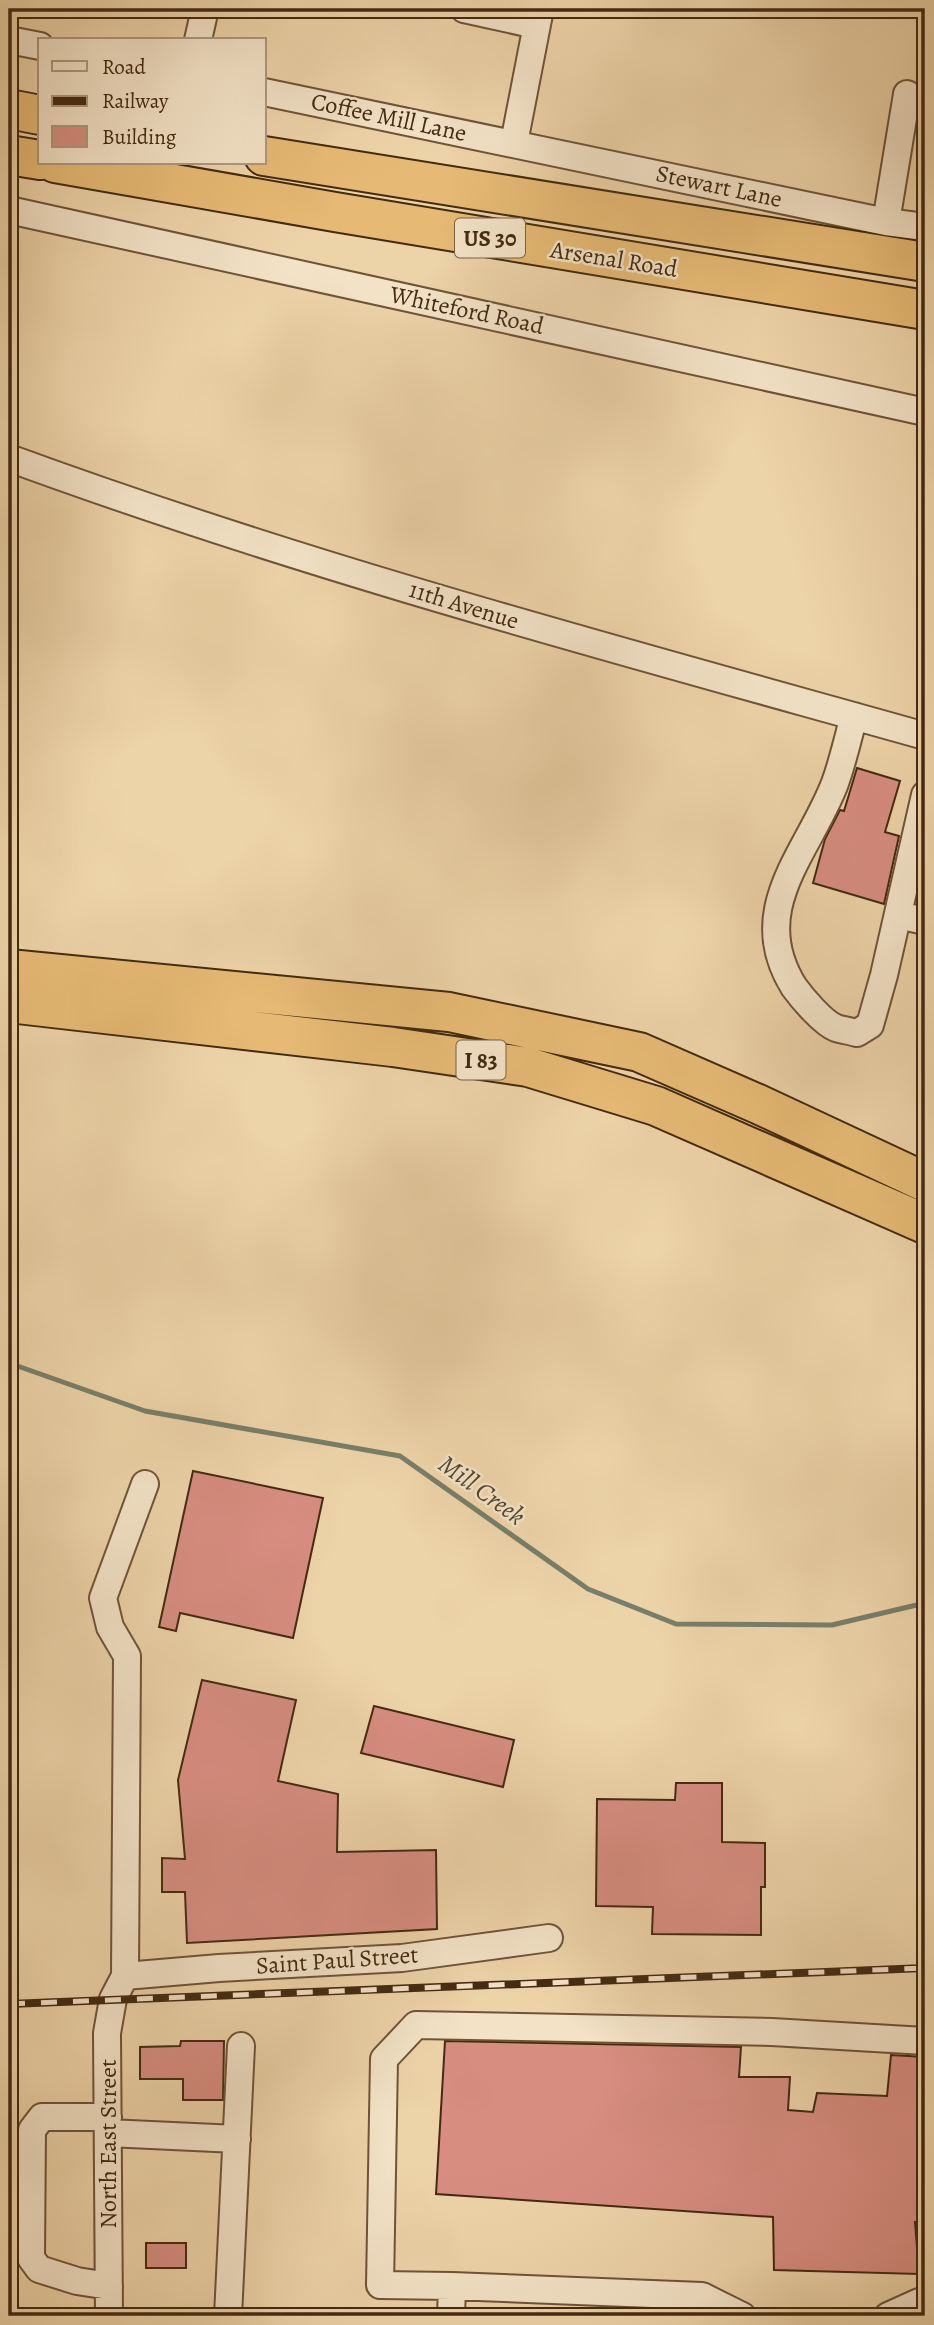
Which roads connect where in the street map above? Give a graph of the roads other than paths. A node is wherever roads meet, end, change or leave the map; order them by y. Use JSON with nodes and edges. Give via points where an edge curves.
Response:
{"nodes":[{"id":1,"x":205,"y":9,"type":"edge"},
{"id":2,"x":464,"y":9,"type":"edge"},
{"id":3,"x":538,"y":17,"type":"edge"},
{"id":4,"x":198,"y":38,"type":"edge"},
{"id":5,"x":9,"y":40,"type":"edge"},
{"id":6,"x":38,"y":46,"type":"edge"},
{"id":7,"x":266,"y":92,"type":"edge"},
{"id":8,"x":907,"y":94,"type":"dead end"},
{"id":9,"x":9,"y":109,"type":"edge"},
{"id":10,"x":38,"y":115,"type":"edge"},
{"id":11,"x":514,"y":143,"type":"junction"},
{"id":12,"x":9,"y":155,"type":"edge"},
{"id":13,"x":266,"y":156,"type":"edge"},
{"id":14,"x":38,"y":160,"type":"edge"},
{"id":15,"x":61,"y":164,"type":"edge"},
{"id":16,"x":9,"y":210,"type":"edge"},
{"id":17,"x":886,"y":222,"type":"junction"},
{"id":18,"x":925,"y":227,"type":"edge"},
{"id":19,"x":925,"y":262,"type":"edge"},
{"id":20,"x":925,"y":310,"type":"edge"},
{"id":21,"x":925,"y":412,"type":"edge"},
{"id":22,"x":9,"y":458,"type":"edge"},
{"id":23,"x":854,"y":716,"type":"junction"},
{"id":24,"x":925,"y":736,"type":"edge"},
{"id":25,"x":924,"y":808,"type":"edge"},
{"id":26,"x":917,"y":867,"type":"edge"},
{"id":27,"x":898,"y":915,"type":"junction"},
{"id":28,"x":925,"y":922,"type":"edge"},
{"id":29,"x":9,"y":969,"type":"edge"},
{"id":30,"x":9,"y":1003,"type":"edge"},
{"id":31,"x":925,"y":1182,"type":"edge"},
{"id":32,"x":925,"y":1224,"type":"edge"},
{"id":33,"x":145,"y":1485,"type":"dead end"},
{"id":34,"x":549,"y":1938,"type":"dead end"},
{"id":35,"x":125,"y":1976,"type":"junction"},
{"id":36,"x":925,"y":2041,"type":"edge"},
{"id":37,"x":242,"y":2046,"type":"dead end"},
{"id":38,"x":108,"y":2125,"type":"junction"},
{"id":39,"x":237,"y":2139,"type":"junction"},
{"id":40,"x":108,"y":2286,"type":"junction"},
{"id":41,"x":452,"y":2286,"type":"junction"},
{"id":42,"x":923,"y":2295,"type":"edge"},
{"id":43,"x":108,"y":2316,"type":"edge"},
{"id":44,"x":228,"y":2316,"type":"edge"},
{"id":45,"x":451,"y":2316,"type":"edge"},
{"id":46,"x":742,"y":2316,"type":"edge"},
{"id":47,"x":888,"y":2316,"type":"edge"}],
"edges":[{"from":1,"to":4,"type":"street"},
{"from":2,"to":3,"type":"street"},
{"from":3,"to":11,"type":"street"},
{"from":5,"to":6,"type":"street"},
{"from":7,"to":11,"type":"street","name":"Coffee Mill Lane"},
{"from":8,"to":17,"type":"street"},
{"from":9,"to":10,"type":"highway"},
{"from":11,"to":17,"type":"street","name":"Stewart Lane"},
{"from":12,"to":14,"type":"highway"},
{"from":13,"to":19,"type":"highway","name":"Arsenal Road","number":"US 30"},
{"from":15,"to":20,"type":"highway","name":"Arsenal Road","number":"US 30"},
{"from":16,"to":21,"type":"street","name":"Whiteford Road"},
{"from":17,"to":18,"type":"street","name":"Stewart Lane"},
{"from":22,"to":23,"type":"street","name":"11th Avenue","via":[[293,554]]},
{"from":23,"to":24,"type":"street","name":"11th Avenue"},
{"from":23,"to":27,"type":"street","via":[[834,785],[790,870],[779,903],[776,934],[783,970],[802,998],[834,1028],[857,1032],[870,1025]]},
{"from":25,"to":26,"type":"street"},
{"from":26,"to":27,"type":"street"},
{"from":27,"to":28,"type":"street"},
{"from":29,"to":31,"type":"highway","number":"I 83","via":[[449,1012],[639,1052]]},
{"from":30,"to":32,"type":"highway","number":"I 83","via":[[528,1067],[656,1105]]},
{"from":33,"to":35,"type":"street","via":[[103,1598],[110,1627],[127,1656]]},
{"from":34,"to":35,"type":"street","name":"Saint Paul Street","via":[[402,1958]]},
{"from":35,"to":38,"type":"street","name":"North East Street","via":[[113,1999],[107,2033]]},
{"from":36,"to":41,"type":"street","via":[[772,2032],[416,2025],[384,2059],[380,2285]]},
{"from":37,"to":39,"type":"street"},
{"from":38,"to":39,"type":"street"},
{"from":38,"to":40,"type":"street","name":"North East Street"},
{"from":38,"to":40,"type":"street","via":[[42,2117],[32,2130],[31,2258],[39,2269]]},
{"from":39,"to":44,"type":"street"},
{"from":40,"to":43,"type":"street","name":"North East Street"},
{"from":41,"to":45,"type":"street"},
{"from":41,"to":46,"type":"street","via":[[702,2296]]},
{"from":42,"to":47,"type":"street"}]}
